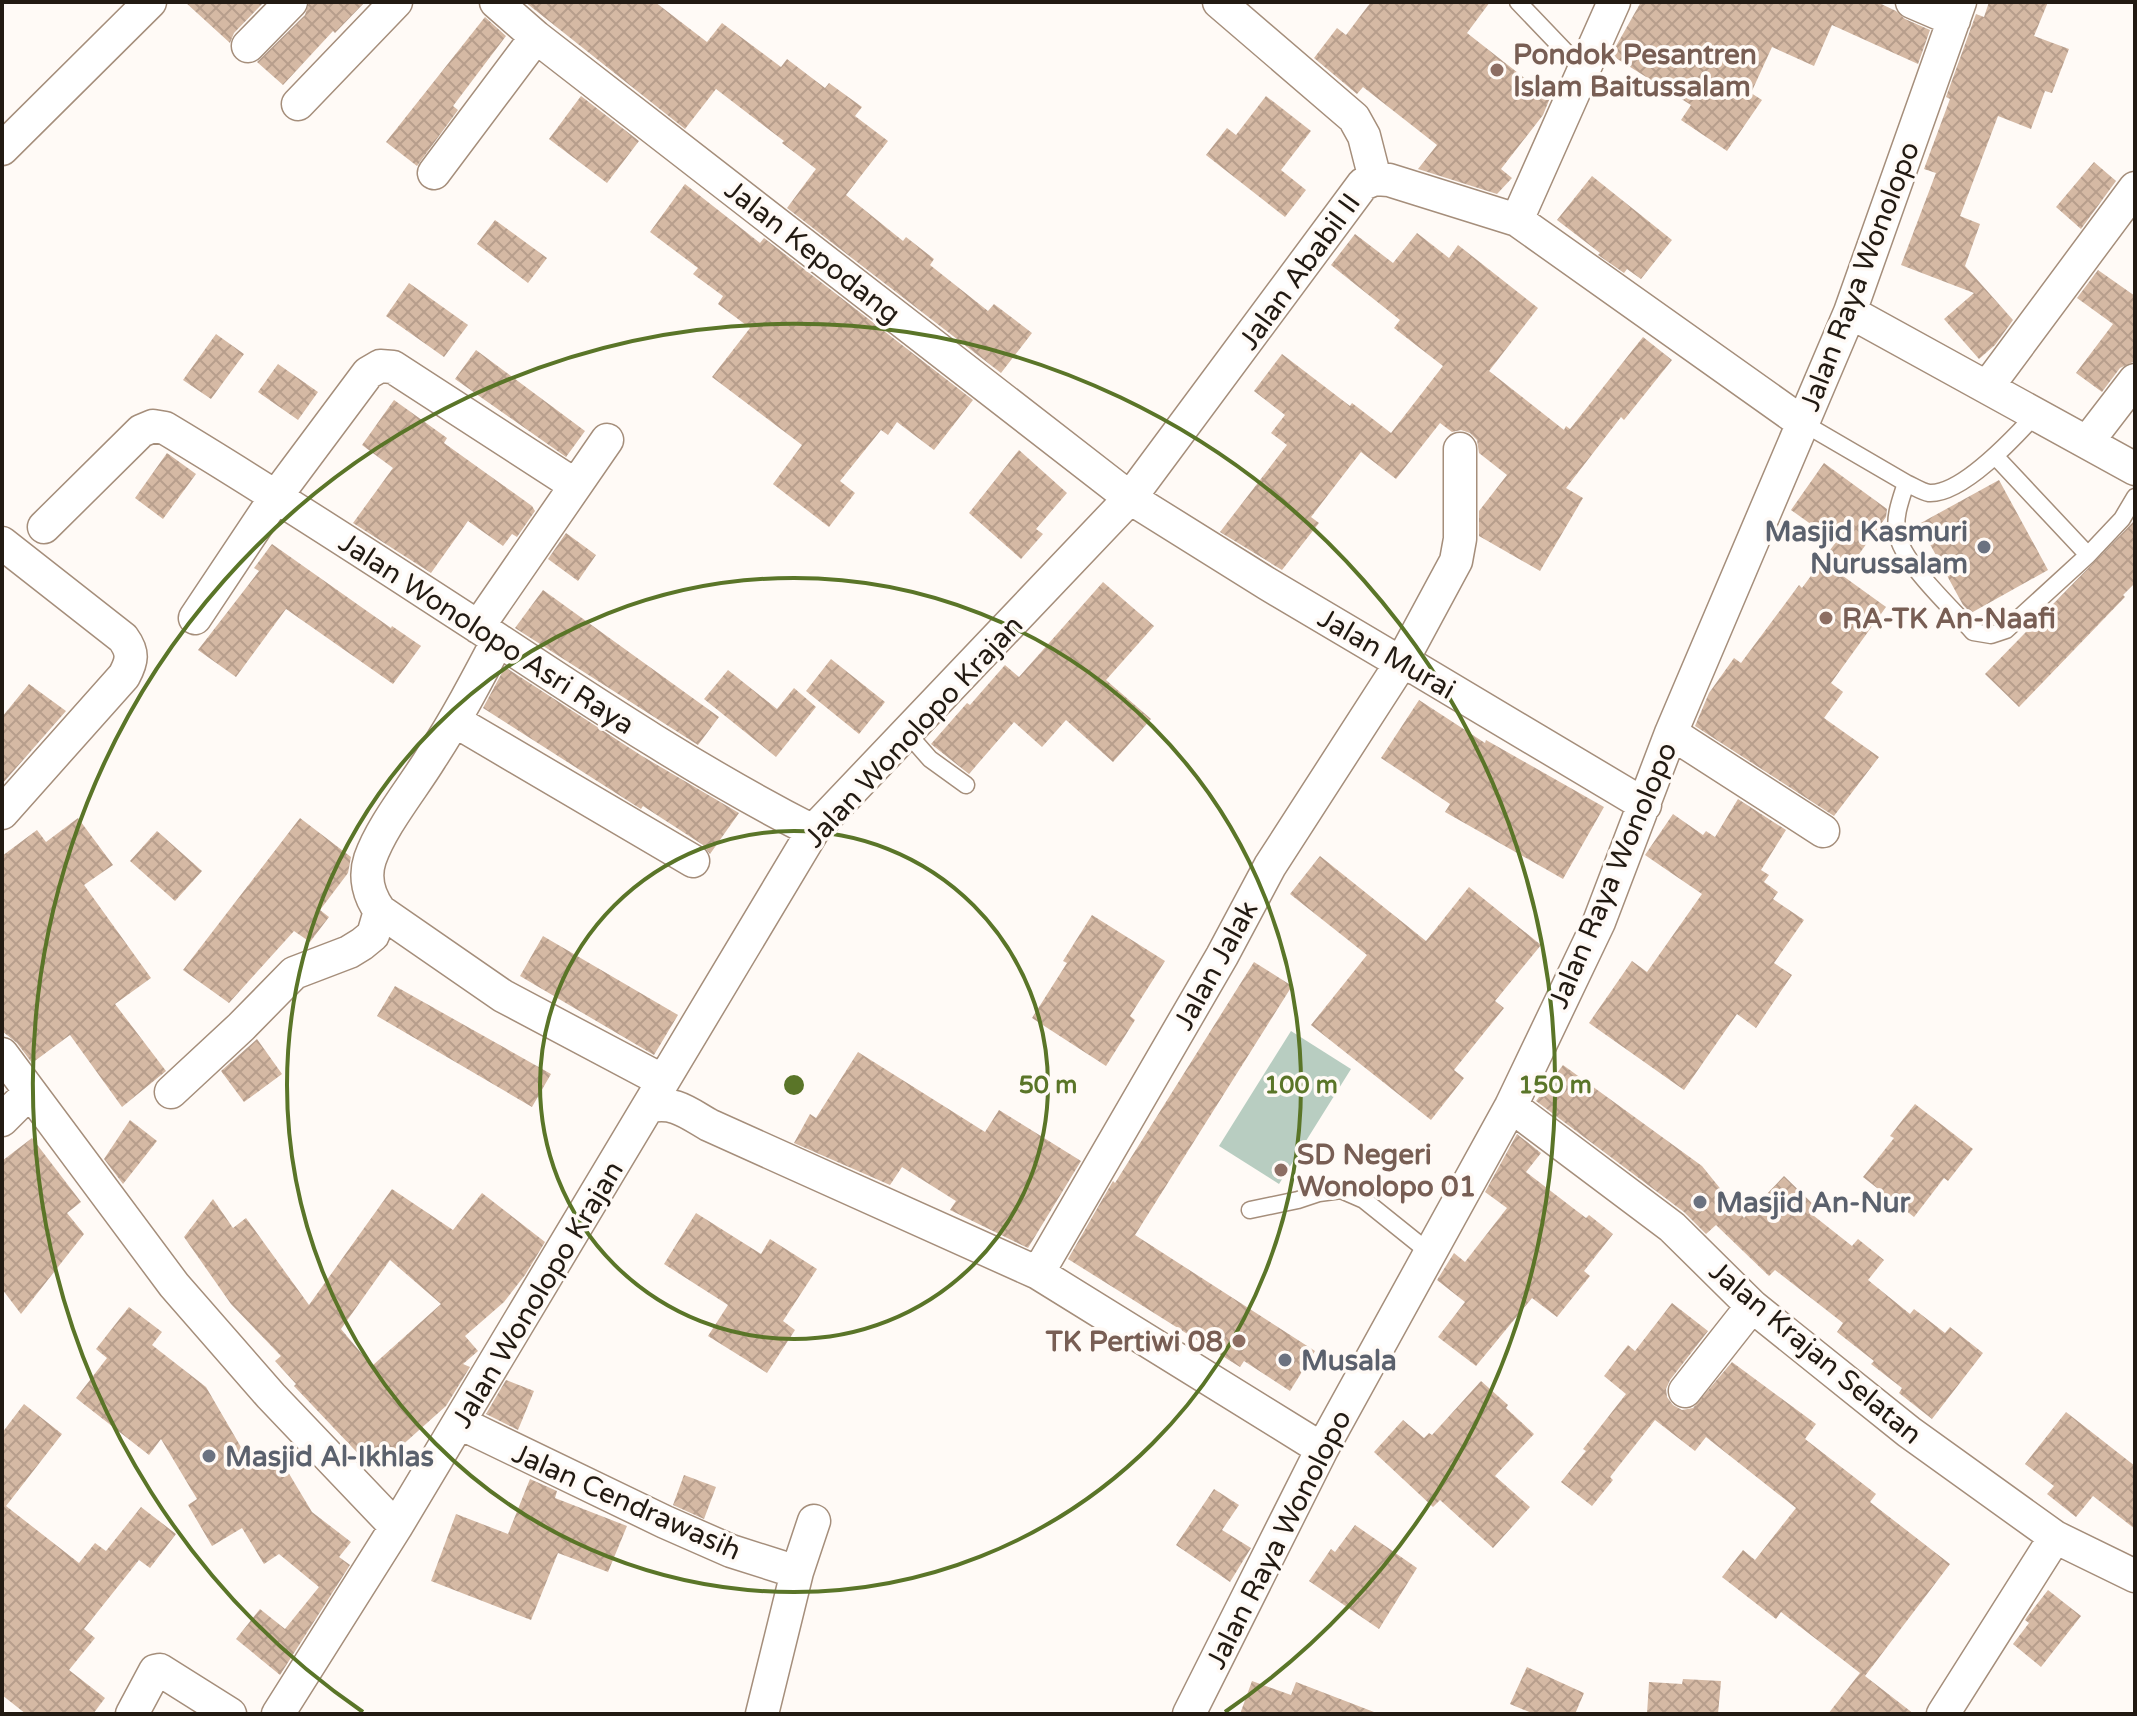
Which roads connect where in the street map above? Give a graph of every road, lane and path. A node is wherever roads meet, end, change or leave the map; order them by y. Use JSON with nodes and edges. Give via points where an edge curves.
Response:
{"nodes":[{"id":1,"x":150,"y":2,"type":"edge"},
{"id":2,"x":291,"y":2,"type":"edge"},
{"id":3,"x":396,"y":2,"type":"edge"},
{"id":4,"x":496,"y":2,"type":"edge"},
{"id":5,"x":1219,"y":2,"type":"edge"},
{"id":6,"x":1518,"y":2,"type":"edge"},
{"id":7,"x":1614,"y":2,"type":"edge"},
{"id":8,"x":1912,"y":2,"type":"edge"},
{"id":9,"x":1957,"y":11,"type":"edge"},
{"id":10,"x":536,"y":37,"type":"junction"},
{"id":11,"x":248,"y":46,"type":"dead end"},
{"id":12,"x":1584,"y":71,"type":"junction"},
{"id":13,"x":298,"y":104,"type":"dead end"},
{"id":14,"x":2,"y":149,"type":"edge"},
{"id":15,"x":434,"y":173,"type":"dead end"},
{"id":16,"x":1375,"y":179,"type":"junction"},
{"id":17,"x":2135,"y":188,"type":"edge"},
{"id":18,"x":1517,"y":220,"type":"junction"},
{"id":19,"x":1850,"y":312,"type":"junction"},
{"id":20,"x":2135,"y":380,"type":"edge"},
{"id":21,"x":1988,"y":386,"type":"junction"},
{"id":22,"x":2036,"y":414,"type":"junction"},
{"id":23,"x":1803,"y":423,"type":"junction"},
{"id":24,"x":607,"y":440,"type":"dead end"},
{"id":25,"x":2088,"y":441,"type":"junction"},
{"id":26,"x":1460,"y":449,"type":"dead end"},
{"id":27,"x":1996,"y":457,"type":"junction"},
{"id":28,"x":2135,"y":469,"type":"edge"},
{"id":29,"x":1906,"y":483,"type":"junction"},
{"id":30,"x":575,"y":485,"type":"junction"},
{"id":31,"x":277,"y":495,"type":"junction"},
{"id":32,"x":2135,"y":497,"type":"edge"},
{"id":33,"x":1130,"y":498,"type":"junction"},
{"id":34,"x":44,"y":527,"type":"dead end"},
{"id":35,"x":2,"y":543,"type":"edge"},
{"id":36,"x":2088,"y":555,"type":"junction"},
{"id":37,"x":195,"y":618,"type":"dead end"},
{"id":38,"x":488,"y":634,"type":"junction"},
{"id":39,"x":1401,"y":663,"type":"junction"},
{"id":40,"x":455,"y":721,"type":"junction"},
{"id":41,"x":1671,"y":733,"type":"junction"},
{"id":42,"x":908,"y":734,"type":"junction"},
{"id":43,"x":966,"y":785,"type":"dead end"},
{"id":44,"x":1645,"y":805,"type":"junction"},
{"id":45,"x":2,"y":813,"type":"edge"},
{"id":46,"x":813,"y":831,"type":"junction"},
{"id":47,"x":1823,"y":831,"type":"dead end"},
{"id":48,"x":693,"y":861,"type":"dead end"},
{"id":49,"x":380,"y":911,"type":"junction"},
{"id":50,"x":2,"y":1054,"type":"edge"},
{"id":51,"x":30,"y":1092,"type":"junction"},
{"id":52,"x":171,"y":1092,"type":"dead end"},
{"id":53,"x":653,"y":1096,"type":"junction"},
{"id":54,"x":1511,"y":1106,"type":"junction"},
{"id":55,"x":2,"y":1120,"type":"edge"},
{"id":56,"x":1250,"y":1210,"type":"dead end"},
{"id":57,"x":1430,"y":1253,"type":"junction"},
{"id":58,"x":1038,"y":1273,"type":"junction"},
{"id":59,"x":1752,"y":1306,"type":"junction"},
{"id":60,"x":1685,"y":1391,"type":"dead end"},
{"id":61,"x":460,"y":1423,"type":"junction"},
{"id":62,"x":1322,"y":1449,"type":"junction"},
{"id":63,"x":814,"y":1521,"type":"dead end"},
{"id":64,"x":396,"y":1527,"type":"junction"},
{"id":65,"x":2055,"y":1537,"type":"junction"},
{"id":66,"x":797,"y":1572,"type":"junction"},
{"id":67,"x":2135,"y":1576,"type":"edge"},
{"id":68,"x":132,"y":1714,"type":"edge"},
{"id":69,"x":230,"y":1714,"type":"edge"},
{"id":70,"x":278,"y":1714,"type":"edge"},
{"id":71,"x":762,"y":1714,"type":"edge"},
{"id":72,"x":1189,"y":1714,"type":"edge"},
{"id":73,"x":1943,"y":1714,"type":"edge"}],
"edges":[{"from":1,"to":14,"type":"street"},
{"from":2,"to":11,"type":"street"},
{"from":3,"to":13,"type":"street"},
{"from":4,"to":10,"type":"street","name":"Jalan Kepodang"},
{"from":5,"to":16,"type":"street","via":[[1354,118]]},
{"from":6,"to":12,"type":"lane"},
{"from":7,"to":12,"type":"street"},
{"from":8,"to":9,"type":"street"},
{"from":9,"to":19,"type":"street","name":"Jalan Raya Wonolopo"},
{"from":10,"to":15,"type":"street"},
{"from":10,"to":33,"type":"street","name":"Jalan Kepodang"},
{"from":12,"to":18,"type":"street"},
{"from":16,"to":18,"type":"street","name":"Jalan Ababil II"},
{"from":16,"to":33,"type":"street","name":"Jalan Ababil II","via":[[1363,184]]},
{"from":17,"to":21,"type":"street"},
{"from":18,"to":23,"type":"street","name":"Jalan Ababil II"},
{"from":19,"to":21,"type":"street"},
{"from":19,"to":23,"type":"street","name":"Jalan Raya Wonolopo"},
{"from":20,"to":25,"type":"street"},
{"from":21,"to":22,"type":"street"},
{"from":22,"to":25,"type":"street"},
{"from":22,"to":27,"type":"lane"},
{"from":23,"to":29,"type":"lane"},
{"from":23,"to":41,"type":"street","name":"Jalan Raya Wonolopo"},
{"from":24,"to":30,"type":"street"},
{"from":25,"to":28,"type":"street"},
{"from":26,"to":39,"type":"street","name":"Jalan Jalak","via":[[1456,561]]},
{"from":27,"to":29,"type":"lane","via":[[1945,490],[1928,493]]},
{"from":27,"to":36,"type":"lane"},
{"from":29,"to":36,"type":"lane","via":[[1897,517],[1904,554],[1973,632],[1991,635],[2006,630]]},
{"from":30,"to":31,"type":"street","via":[[393,367],[380,366],[368,373]]},
{"from":30,"to":38,"type":"street"},
{"from":31,"to":34,"type":"street","name":"Jalan Wonolopo Asri Raya","via":[[165,428],[153,426],[141,431]]},
{"from":31,"to":37,"type":"street"},
{"from":31,"to":38,"type":"street","name":"Jalan Wonolopo Asri Raya"},
{"from":32,"to":36,"type":"lane"},
{"from":33,"to":39,"type":"street","name":"Jalan Murai"},
{"from":33,"to":42,"type":"street","name":"Jalan Wonolopo Krajan"},
{"from":35,"to":45,"type":"street","via":[[123,638],[131,661],[124,676]]},
{"from":38,"to":40,"type":"street"},
{"from":38,"to":46,"type":"street","name":"Jalan Wonolopo Asri Raya","via":[[629,726]]},
{"from":39,"to":44,"type":"street","name":"Jalan Murai"},
{"from":39,"to":58,"type":"street","name":"Jalan Jalak","via":[[1270,866]]},
{"from":40,"to":48,"type":"street"},
{"from":40,"to":49,"type":"street","via":[[370,860],[367,880]]},
{"from":41,"to":44,"type":"street","name":"Jalan Raya Wonolopo"},
{"from":41,"to":47,"type":"street"},
{"from":42,"to":43,"type":"lane","via":[[930,759]]},
{"from":42,"to":46,"type":"street","name":"Jalan Wonolopo Krajan"},
{"from":44,"to":54,"type":"street","name":"Jalan Raya Wonolopo","via":[[1599,922]]},
{"from":46,"to":53,"type":"street","name":"Jalan Wonolopo Krajan"},
{"from":49,"to":52,"type":"street","via":[[373,935],[349,952],[294,973]]},
{"from":49,"to":53,"type":"street","via":[[503,996],[652,1075]]},
{"from":50,"to":51,"type":"street"},
{"from":51,"to":55,"type":"street"},
{"from":51,"to":64,"type":"street","via":[[174,1285]]},
{"from":53,"to":58,"type":"street"},
{"from":53,"to":61,"type":"street","name":"Jalan Wonolopo Krajan"},
{"from":54,"to":57,"type":"street","name":"Jalan Raya Wonolopo"},
{"from":54,"to":59,"type":"street","name":"Jalan Krajan Selatan","via":[[1672,1227]]},
{"from":56,"to":57,"type":"lane","via":[[1341,1190],[1364,1200]]},
{"from":57,"to":62,"type":"street","name":"Jalan Raya Wonolopo"},
{"from":58,"to":62,"type":"street"},
{"from":59,"to":60,"type":"street"},
{"from":59,"to":65,"type":"street","name":"Jalan Krajan Selatan","via":[[1909,1432]]},
{"from":61,"to":64,"type":"street","name":"Jalan Wonolopo Krajan"},
{"from":61,"to":66,"type":"street","name":"Jalan Cendrawasih","via":[[665,1522]]},
{"from":62,"to":72,"type":"street","name":"Jalan Raya Wonolopo"},
{"from":63,"to":66,"type":"street"},
{"from":64,"to":70,"type":"street","name":"Jalan Wonolopo Krajan"},
{"from":65,"to":67,"type":"street","name":"Jalan Krajan Selatan"},
{"from":65,"to":73,"type":"street"},
{"from":66,"to":71,"type":"street"},
{"from":68,"to":69,"type":"street","via":[[160,1670]]}]}
